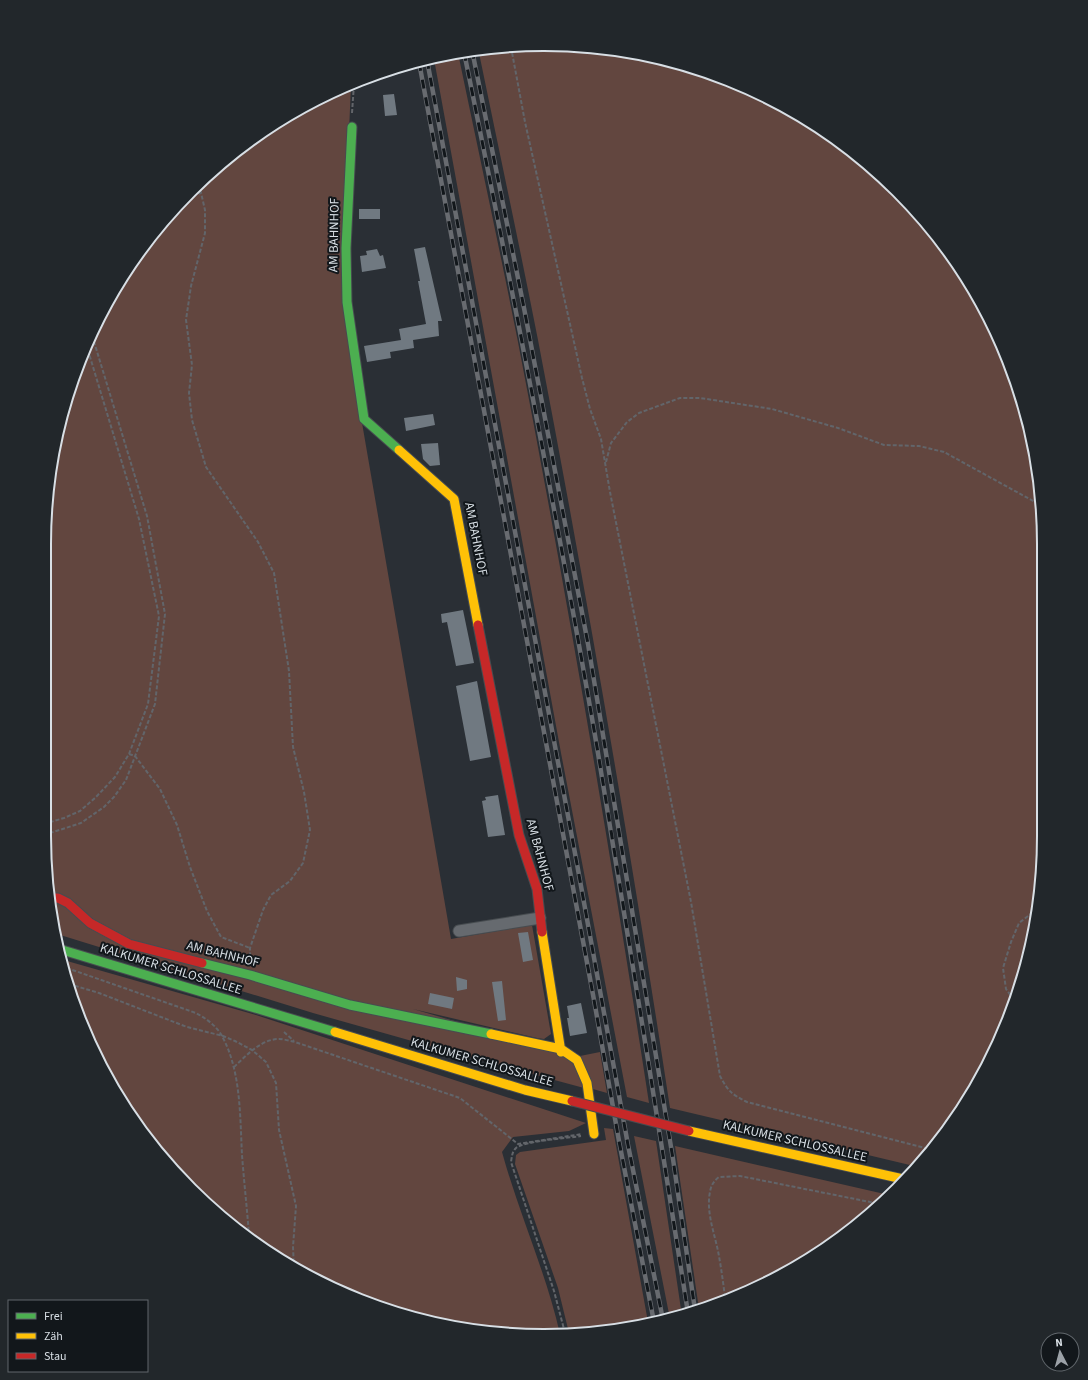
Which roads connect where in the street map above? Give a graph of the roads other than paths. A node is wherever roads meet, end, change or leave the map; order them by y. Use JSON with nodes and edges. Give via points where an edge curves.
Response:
{"nodes":[{"id":1,"x":352,"y":127,"type":"road end"},
{"id":2,"x":55,"y":898,"type":"edge"},
{"id":3,"x":540,"y":918,"type":"junction"},
{"id":4,"x":459,"y":931,"type":"dead end"},
{"id":5,"x":65,"y":951,"type":"edge"},
{"id":6,"x":561,"y":1051,"type":"junction"},
{"id":7,"x":594,"y":1134,"type":"road end"},
{"id":8,"x":899,"y":1178,"type":"edge"}],
"edges":[{"from":1,"to":3,"type":"street","name":"AM BAHNHOF","via":[[346,248],[347,302],[364,419],[454,499],[519,836],[537,889]]},
{"from":2,"to":6,"type":"street","name":"AM BAHNHOF","via":[[129,944],[250,975],[350,1005],[438,1022]]},
{"from":3,"to":4,"type":"street"},
{"from":3,"to":6,"type":"street","name":"AM BAHNHOF"},
{"from":5,"to":8,"type":"street","name":"KALKUMER SCHLOSSALLEE","bridge":true,"via":[[525,1090],[688,1131]]},
{"from":6,"to":7,"type":"street","name":"AM BAHNHOF","via":[[577,1060],[587,1083]]}]}
